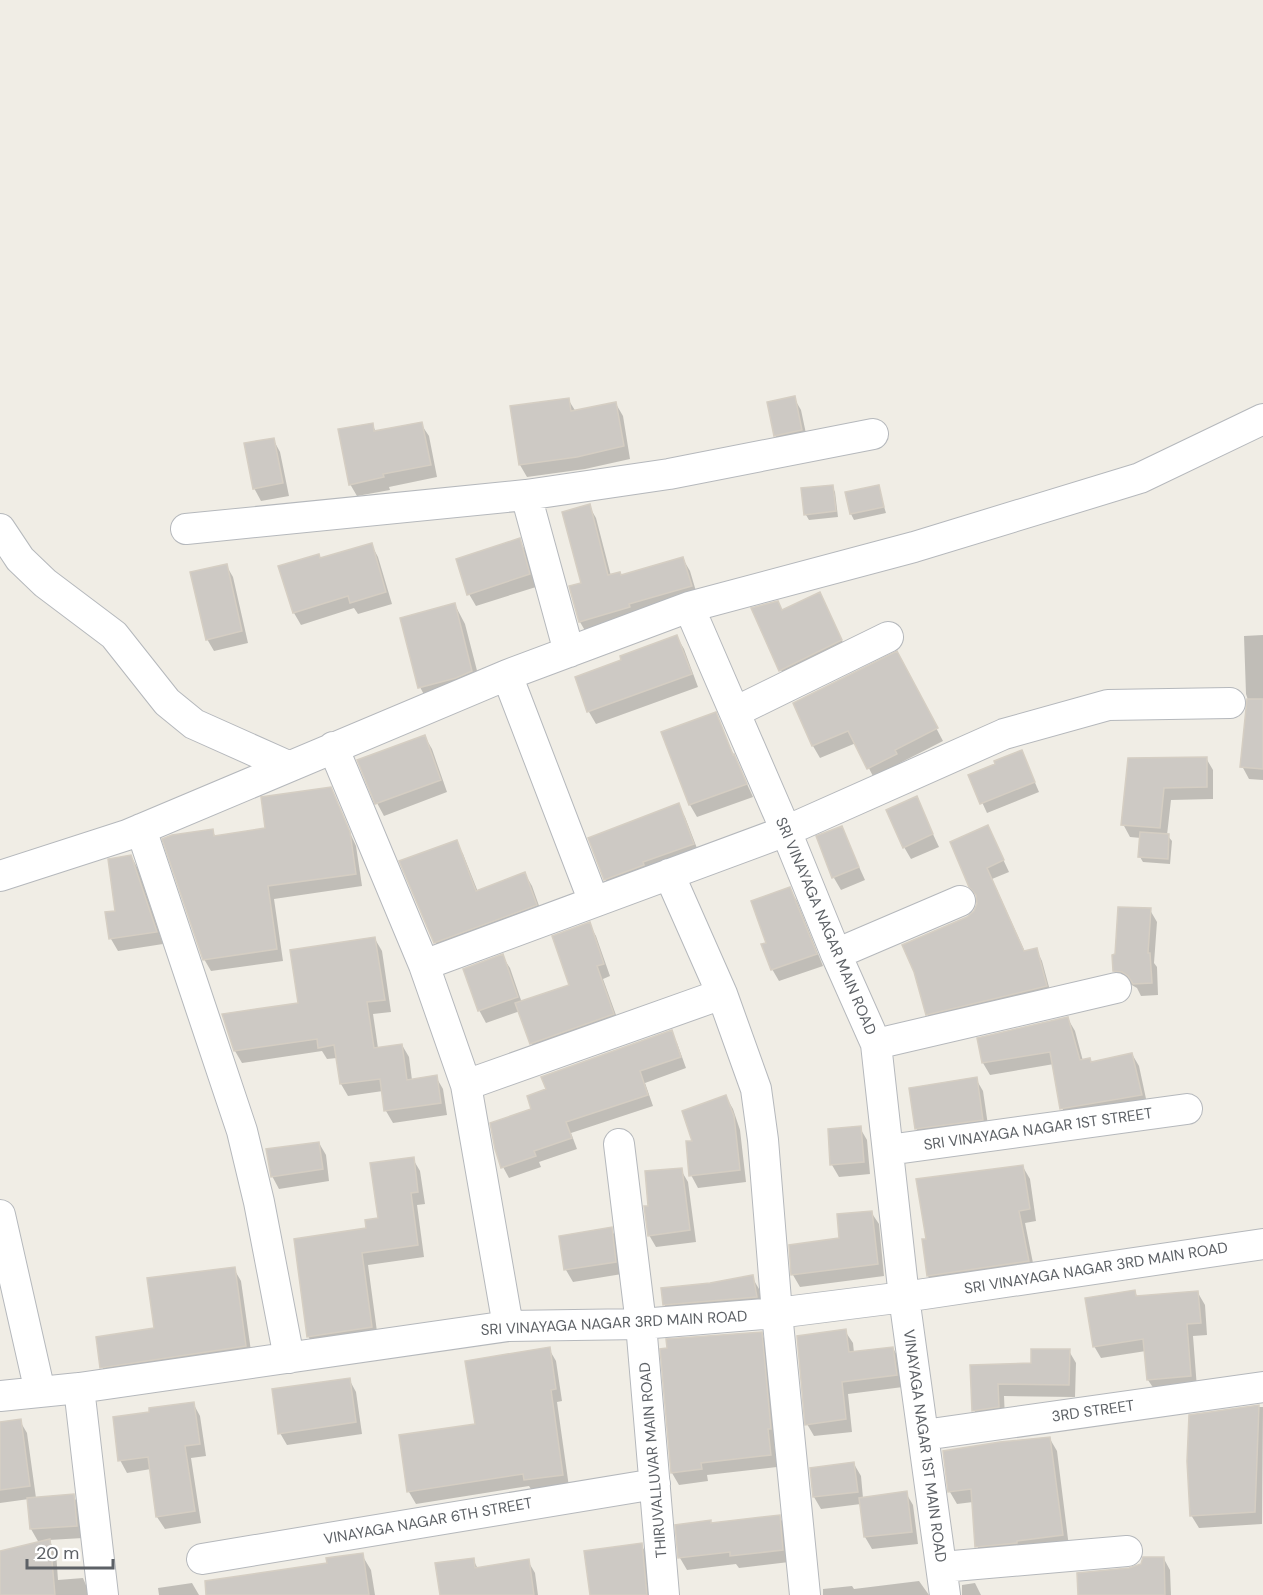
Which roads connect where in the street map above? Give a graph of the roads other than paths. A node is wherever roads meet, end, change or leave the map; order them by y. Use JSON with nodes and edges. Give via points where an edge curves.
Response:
{"nodes":[{"id":1,"x":1263,"y":419,"type":"edge"},
{"id":2,"x":873,"y":434,"type":"dead end"},
{"id":3,"x":526,"y":495,"type":"junction"},
{"id":4,"x":0,"y":529,"type":"edge"},
{"id":5,"x":186,"y":529,"type":"dead end"},
{"id":6,"x":688,"y":607,"type":"junction"},
{"id":7,"x":888,"y":637,"type":"dead end"},
{"id":8,"x":569,"y":652,"type":"junction"},
{"id":9,"x":507,"y":675,"type":"junction"},
{"id":10,"x":1230,"y":703,"type":"dead end"},
{"id":11,"x":735,"y":712,"type":"junction"},
{"id":12,"x":333,"y":747,"type":"junction"},
{"id":13,"x":288,"y":766,"type":"junction"},
{"id":14,"x":141,"y":829,"type":"junction"},
{"id":15,"x":786,"y":831,"type":"junction"},
{"id":16,"x":669,"y":874,"type":"junction"},
{"id":17,"x":0,"y":876,"type":"edge"},
{"id":18,"x":960,"y":901,"type":"dead end"},
{"id":19,"x":594,"y":902,"type":"junction"},
{"id":20,"x":836,"y":954,"type":"junction"},
{"id":21,"x":424,"y":965,"type":"junction"},
{"id":22,"x":1116,"y":988,"type":"dead end"},
{"id":23,"x":722,"y":994,"type":"junction"},
{"id":24,"x":876,"y":1044,"type":"junction"},
{"id":25,"x":466,"y":1085,"type":"junction"},
{"id":26,"x":1188,"y":1109,"type":"dead end"},
{"id":27,"x":619,"y":1144,"type":"dead end"},
{"id":28,"x":888,"y":1150,"type":"junction"},
{"id":29,"x":0,"y":1215,"type":"edge"},
{"id":30,"x":1263,"y":1244,"type":"edge"},
{"id":31,"x":904,"y":1297,"type":"junction"},
{"id":32,"x":777,"y":1313,"type":"junction"},
{"id":33,"x":641,"y":1324,"type":"junction"},
{"id":34,"x":508,"y":1326,"type":"junction"},
{"id":35,"x":289,"y":1358,"type":"junction"},
{"id":36,"x":1263,"y":1387,"type":"edge"},
{"id":37,"x":79,"y":1388,"type":"junction"},
{"id":38,"x":40,"y":1392,"type":"junction"},
{"id":39,"x":0,"y":1396,"type":"edge"},
{"id":40,"x":924,"y":1435,"type":"junction"},
{"id":41,"x":655,"y":1484,"type":"junction"},
{"id":42,"x":1127,"y":1551,"type":"dead end"},
{"id":43,"x":202,"y":1559,"type":"dead end"},
{"id":44,"x":944,"y":1581,"type":"edge"},
{"id":45,"x":103,"y":1595,"type":"edge"},
{"id":46,"x":664,"y":1595,"type":"edge"},
{"id":47,"x":805,"y":1595,"type":"edge"}],
"edges":[{"from":1,"to":6,"type":"street","via":[[1140,478],[914,548]]},
{"from":2,"to":3,"type":"street","via":[[669,474]]},
{"from":3,"to":5,"type":"street"},
{"from":3,"to":8,"type":"street"},
{"from":4,"to":13,"type":"street","via":[[20,559],[45,583],[114,635],[167,702],[194,724]]},
{"from":6,"to":8,"type":"street"},
{"from":6,"to":11,"type":"street","name":"SRI VINAYAGA NAGAR MAIN ROAD"},
{"from":7,"to":11,"type":"street"},
{"from":8,"to":9,"type":"street"},
{"from":9,"to":12,"type":"street"},
{"from":9,"to":19,"type":"street"},
{"from":10,"to":15,"type":"street","via":[[1108,705],[1004,734]]},
{"from":11,"to":15,"type":"street","name":"SRI VINAYAGA NAGAR MAIN ROAD"},
{"from":12,"to":13,"type":"street"},
{"from":12,"to":21,"type":"street"},
{"from":13,"to":14,"type":"street"},
{"from":14,"to":17,"type":"street"},
{"from":14,"to":35,"type":"street","via":[[242,1131]]},
{"from":15,"to":16,"type":"street"},
{"from":15,"to":20,"type":"street","name":"SRI VINAYAGA NAGAR MAIN ROAD"},
{"from":16,"to":19,"type":"street"},
{"from":16,"to":23,"type":"street"},
{"from":18,"to":20,"type":"street"},
{"from":19,"to":21,"type":"street"},
{"from":20,"to":24,"type":"street","name":"SRI VINAYAGA NAGAR MAIN ROAD"},
{"from":21,"to":25,"type":"street"},
{"from":22,"to":24,"type":"street"},
{"from":23,"to":25,"type":"street"},
{"from":23,"to":32,"type":"street","via":[[756,1089]]},
{"from":24,"to":28,"type":"street","name":"SRI VINAYAGA NAGAR MAIN ROAD"},
{"from":25,"to":34,"type":"street"},
{"from":26,"to":28,"type":"street","name":"SRI VINAYAGA NAGAR 1ST STREET"},
{"from":27,"to":33,"type":"street","name":"THIRUVALLUVAR MAIN ROAD"},
{"from":28,"to":31,"type":"street","name":"SRI VINAYAGA NAGAR MAIN ROAD"},
{"from":29,"to":38,"type":"street"},
{"from":30,"to":31,"type":"street","name":"SRI VINAYAGA NAGAR 3RD MAIN ROAD"},
{"from":31,"to":32,"type":"street","name":"SRI VINAYAGA NAGAR 3RD MAIN ROAD"},
{"from":31,"to":40,"type":"street","name":"VINAYAGA NAGAR 1ST MAIN ROAD"},
{"from":32,"to":33,"type":"street","name":"SRI VINAYAGA NAGAR 3RD MAIN ROAD"},
{"from":32,"to":47,"type":"street"},
{"from":33,"to":34,"type":"street","name":"SRI VINAYAGA NAGAR 3RD MAIN ROAD"},
{"from":33,"to":41,"type":"street","name":"THIRUVALLUVAR MAIN ROAD"},
{"from":34,"to":35,"type":"street","name":"SRI VINAYAGA NAGAR 3RD MAIN ROAD"},
{"from":35,"to":37,"type":"street","name":"SRI VINAYAGA NAGAR 3RD MAIN ROAD"},
{"from":36,"to":40,"type":"street","name":"3RD STREET"},
{"from":37,"to":38,"type":"street","name":"SRI VINAYAGA NAGAR 3RD MAIN ROAD"},
{"from":37,"to":45,"type":"street"},
{"from":38,"to":39,"type":"street","name":"SRI VINAYAGA NAGAR 3RD MAIN ROAD"},
{"from":40,"to":44,"type":"street","name":"VINAYAGA NAGAR 1ST MAIN ROAD"},
{"from":41,"to":43,"type":"street","name":"VINAYAGA NAGAR 6TH STREET"},
{"from":41,"to":46,"type":"street","name":"THIRUVALLUVAR MAIN ROAD"},
{"from":42,"to":44,"type":"street"}]}
